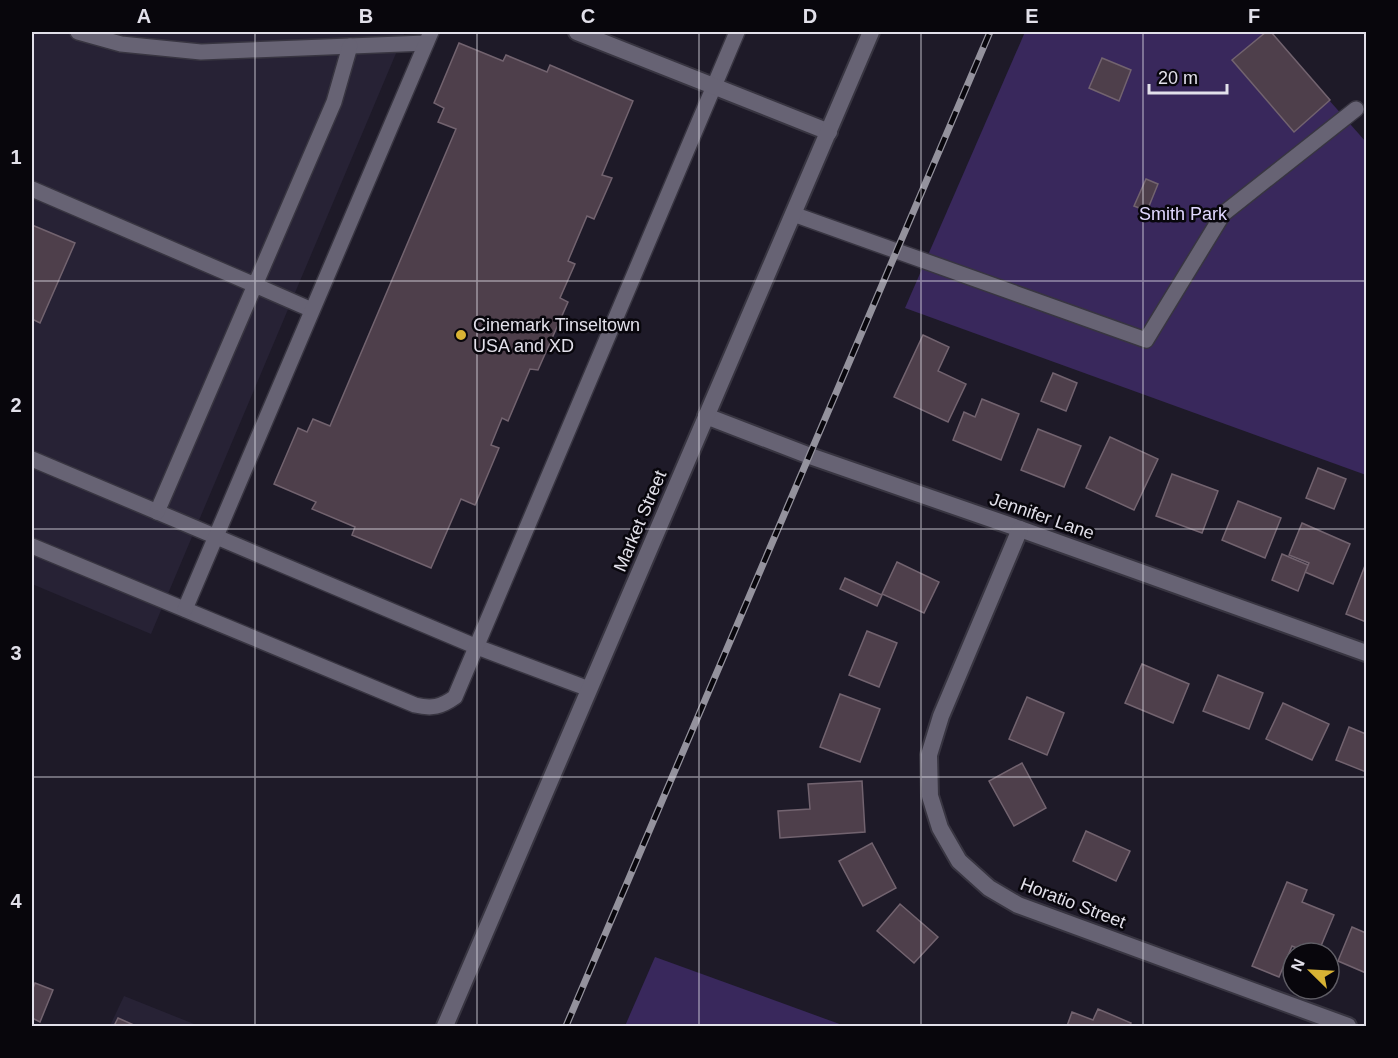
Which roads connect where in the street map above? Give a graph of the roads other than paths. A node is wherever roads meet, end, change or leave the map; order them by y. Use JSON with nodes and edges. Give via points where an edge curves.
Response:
{"nodes":[{"id":1,"x":78,"y":32,"type":"edge"},
{"id":2,"x":577,"y":32,"type":"edge"},
{"id":3,"x":737,"y":32,"type":"edge"},
{"id":4,"x":872,"y":32,"type":"edge"},
{"id":5,"x":429,"y":37,"type":"edge"},
{"id":6,"x":605,"y":37,"type":"edge"},
{"id":7,"x":350,"y":46,"type":"junction"},
{"id":8,"x":714,"y":87,"type":"junction"},
{"id":9,"x":1356,"y":109,"type":"dead end"},
{"id":10,"x":829,"y":132,"type":"junction"},
{"id":11,"x":32,"y":189,"type":"edge"},
{"id":12,"x":793,"y":214,"type":"junction"},
{"id":13,"x":255,"y":285,"type":"junction"},
{"id":14,"x":312,"y":310,"type":"junction"},
{"id":15,"x":706,"y":416,"type":"junction"},
{"id":16,"x":32,"y":459,"type":"edge"},
{"id":17,"x":157,"y":513,"type":"junction"},
{"id":18,"x":1020,"y":529,"type":"junction"},
{"id":19,"x":215,"y":537,"type":"junction"},
{"id":20,"x":32,"y":546,"type":"edge"},
{"id":21,"x":185,"y":609,"type":"junction"},
{"id":22,"x":477,"y":647,"type":"junction"},
{"id":23,"x":1366,"y":653,"type":"edge"},
{"id":24,"x":589,"y":689,"type":"junction"},
{"id":25,"x":445,"y":1026,"type":"edge"},
{"id":26,"x":1348,"y":1026,"type":"edge"}],
"edges":[{"from":1,"to":7,"type":"lane","via":[[121,44],[201,52]]},
{"from":2,"to":6,"type":"street"},
{"from":3,"to":8,"type":"lane"},
{"from":4,"to":10,"type":"street","name":"Market Street"},
{"from":5,"to":7,"type":"lane"},
{"from":5,"to":14,"type":"lane"},
{"from":6,"to":8,"type":"street"},
{"from":7,"to":13,"type":"lane","via":[[334,102]]},
{"from":8,"to":10,"type":"street"},
{"from":8,"to":22,"type":"lane"},
{"from":9,"to":12,"type":"lane","via":[[1223,214],[1146,340]]},
{"from":10,"to":12,"type":"street","name":"Market Street"},
{"from":11,"to":13,"type":"lane"},
{"from":12,"to":15,"type":"street","name":"Market Street"},
{"from":13,"to":14,"type":"lane"},
{"from":13,"to":17,"type":"lane"},
{"from":14,"to":19,"type":"lane"},
{"from":15,"to":18,"type":"street","name":"Jennifer Lane"},
{"from":15,"to":24,"type":"street","name":"Market Street"},
{"from":16,"to":17,"type":"lane"},
{"from":17,"to":19,"type":"lane"},
{"from":18,"to":23,"type":"street","name":"Jennifer Lane"},
{"from":18,"to":26,"type":"street","name":"Horatio Street","via":[[941,716],[929,755],[930,795],[940,828],[959,861],[989,888],[1018,905]]},
{"from":19,"to":21,"type":"lane"},
{"from":19,"to":22,"type":"lane"},
{"from":20,"to":21,"type":"lane"},
{"from":21,"to":22,"type":"lane","via":[[429,709],[455,697]]},
{"from":22,"to":24,"type":"lane"},
{"from":24,"to":25,"type":"street","name":"Market Street"}]}
